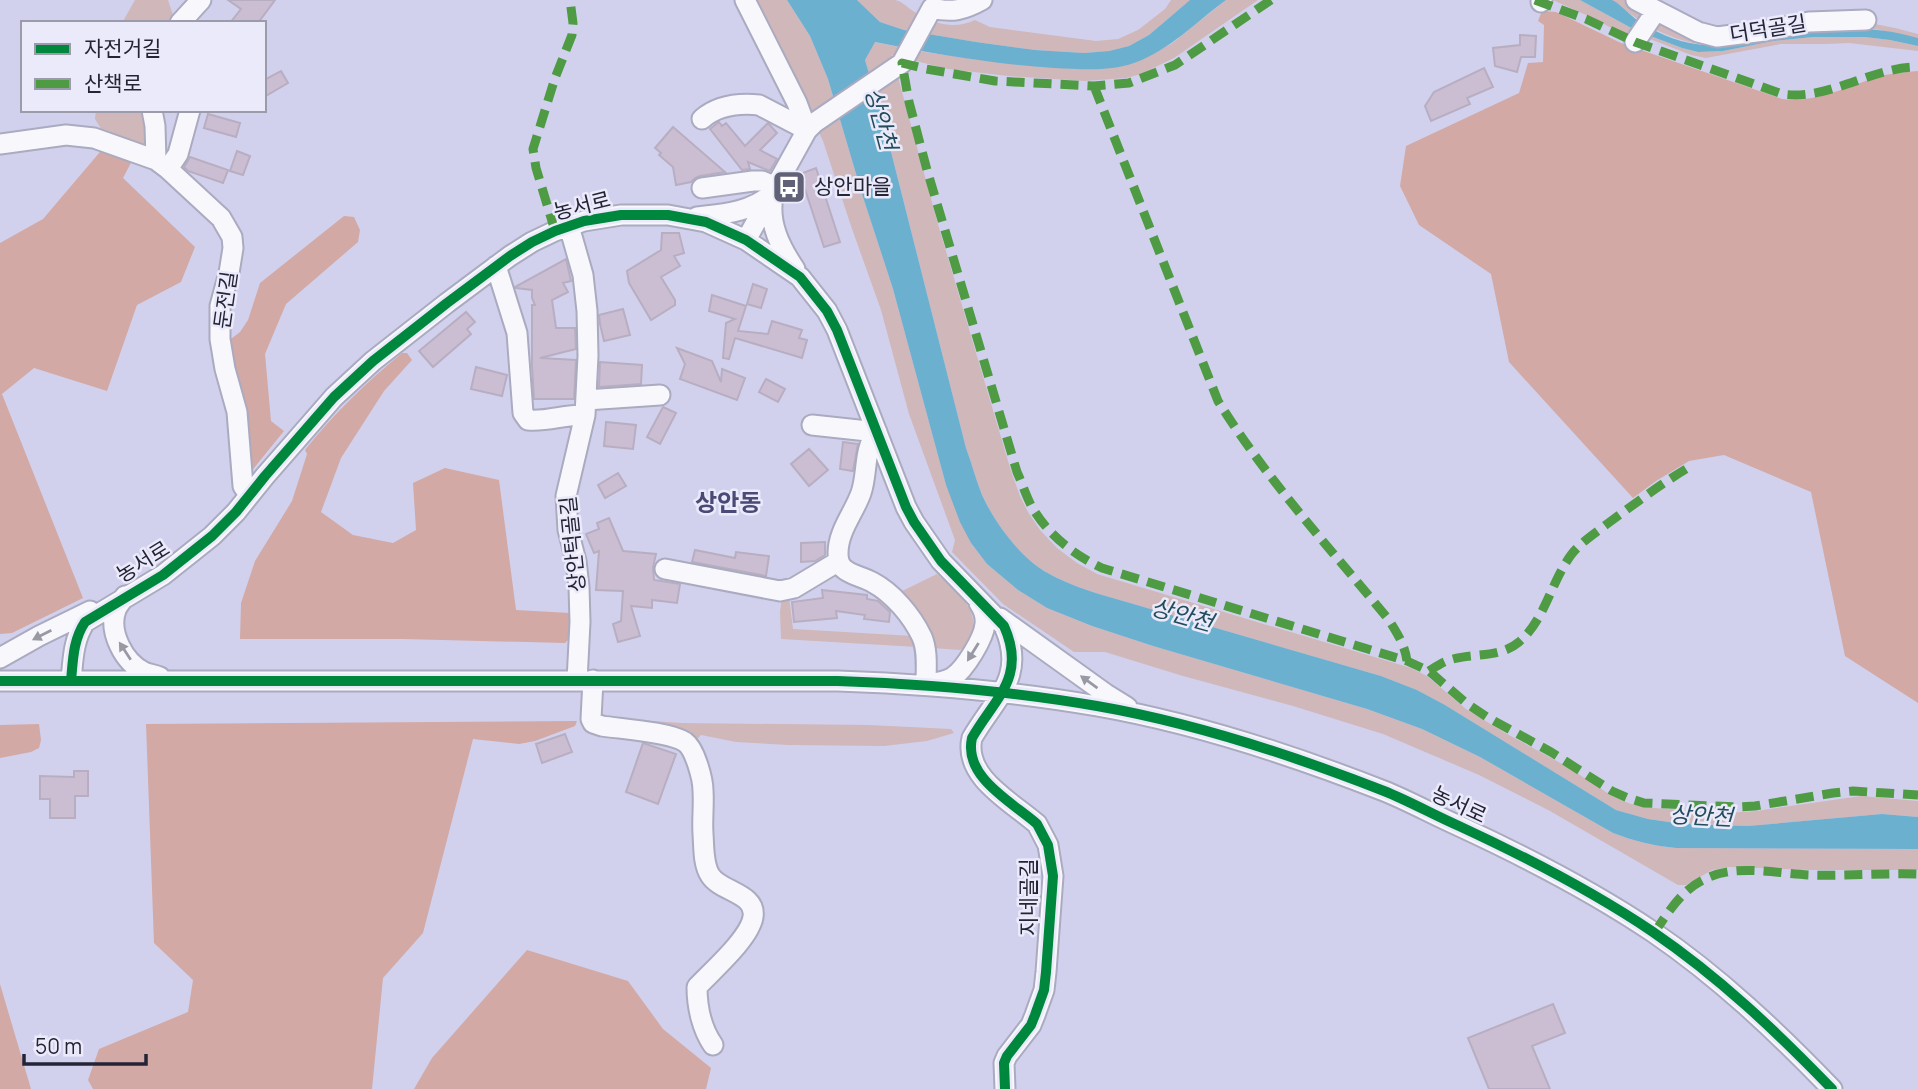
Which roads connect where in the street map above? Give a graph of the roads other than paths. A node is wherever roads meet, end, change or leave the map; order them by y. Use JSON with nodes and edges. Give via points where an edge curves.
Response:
{"nodes":[{"id":1,"x":201,"y":0,"type":"edge"},
{"id":2,"x":745,"y":0,"type":"edge"},
{"id":3,"x":982,"y":0,"type":"edge"},
{"id":4,"x":1636,"y":0,"type":"edge"},
{"id":5,"x":928,"y":8,"type":"edge"},
{"id":6,"x":1654,"y":13,"type":"junction"},
{"id":7,"x":1866,"y":19,"type":"dead end"},
{"id":8,"x":182,"y":21,"type":"edge"},
{"id":9,"x":1637,"y":39,"type":"dead end"},
{"id":10,"x":152,"y":112,"type":"edge"},
{"id":11,"x":189,"y":112,"type":"edge"},
{"id":12,"x":702,"y":119,"type":"dead end"},
{"id":13,"x":810,"y":126,"type":"junction"},
{"id":14,"x":0,"y":144,"type":"edge"},
{"id":15,"x":162,"y":165,"type":"junction"},
{"id":16,"x":702,"y":188,"type":"dead end"},
{"id":17,"x":775,"y":189,"type":"junction"},
{"id":18,"x":687,"y":218,"type":"junction"},
{"id":19,"x":569,"y":226,"type":"junction"},
{"id":20,"x":746,"y":240,"type":"junction"},
{"id":21,"x":496,"y":266,"type":"junction"},
{"id":22,"x":800,"y":276,"type":"junction"},
{"id":23,"x":660,"y":395,"type":"dead end"},
{"id":24,"x":586,"y":407,"type":"junction"},
{"id":25,"x":812,"y":425,"type":"dead end"},
{"id":26,"x":877,"y":432,"type":"junction"},
{"id":27,"x":249,"y":495,"type":"junction"},
{"id":28,"x":839,"y":561,"type":"junction"},
{"id":29,"x":665,"y":569,"type":"dead end"},
{"id":30,"x":126,"y":596,"type":"junction"},
{"id":31,"x":975,"y":596,"type":"junction"},
{"id":32,"x":991,"y":611,"type":"junction"},
{"id":33,"x":0,"y":658,"type":"edge"},
{"id":34,"x":585,"y":680,"type":"junction"},
{"id":35,"x":0,"y":681,"type":"edge"},
{"id":36,"x":71,"y":681,"type":"junction"},
{"id":37,"x":176,"y":681,"type":"junction"},
{"id":38,"x":926,"y":684,"type":"junction"},
{"id":39,"x":1003,"y":693,"type":"junction"},
{"id":40,"x":1147,"y":716,"type":"junction"},
{"id":41,"x":713,"y":1045,"type":"dead end"},
{"id":42,"x":1005,"y":1089,"type":"edge"},
{"id":43,"x":1832,"y":1089,"type":"edge"}],
"edges":[{"from":1,"to":8,"type":"street"},
{"from":2,"to":13,"type":"street"},
{"from":3,"to":5,"type":"street","via":[[962,10]]},
{"from":4,"to":6,"type":"street","name":"더덕골길"},
{"from":5,"to":13,"type":"street","via":[[900,63]]},
{"from":6,"to":7,"type":"street","name":"더덕골길","via":[[1717,37],[1809,22]]},
{"from":6,"to":9,"type":"street"},
{"from":10,"to":15,"type":"street"},
{"from":11,"to":15,"type":"street","via":[[178,153]]},
{"from":12,"to":13,"type":"street","via":[[720,108],[750,104]]},
{"from":13,"to":17,"type":"street"},
{"from":14,"to":15,"type":"street","name":"둔전길","via":[[80,135]]},
{"from":15,"to":27,"type":"street","name":"둔전길","via":[[221,218],[232,237],[220,306],[220,340],[237,412],[243,486]]},
{"from":16,"to":17,"type":"street","via":[[762,181]]},
{"from":17,"to":18,"type":"street","via":[[751,207]]},
{"from":17,"to":20,"type":"street"},
{"from":17,"to":22,"type":"street","via":[[774,229]]},
{"from":18,"to":19,"type":"street","name":"농서로","via":[[621,215]]},
{"from":18,"to":20,"type":"street","name":"농서로"},
{"from":19,"to":21,"type":"street","name":"농서로","via":[[531,242]]},
{"from":19,"to":24,"type":"street","name":"상안턱골길","via":[[586,295]]},
{"from":20,"to":22,"type":"street","name":"농서로"},
{"from":21,"to":24,"type":"street","via":[[517,332],[523,413],[532,420]]},
{"from":21,"to":27,"type":"street","name":"농서로","via":[[334,397]]},
{"from":22,"to":26,"type":"street","name":"농서로","via":[[837,330]]},
{"from":23,"to":24,"type":"street"},
{"from":24,"to":34,"type":"street","name":"상안턱골길","via":[[566,496],[579,587]]},
{"from":25,"to":26,"type":"street"},
{"from":26,"to":28,"type":"street","via":[[869,444],[861,494],[841,536]]},
{"from":26,"to":31,"type":"street","name":"농서로","via":[[914,522],[941,561]]},
{"from":27,"to":30,"type":"street","name":"농서로","via":[[188,556]]},
{"from":28,"to":29,"type":"street","via":[[794,588],[780,591]]},
{"from":28,"to":38,"type":"street","via":[[848,571],[875,583],[907,613],[923,640]]},
{"from":30,"to":33,"type":"street","one_way":true},
{"from":30,"to":36,"type":"street","name":"농서로","via":[[80,629]]},
{"from":37,"to":30,"type":"street","one_way":true,"via":[[142,671],[120,645],[114,619]]},
{"from":31,"to":32,"type":"street","name":"농서로"},
{"from":31,"to":38,"type":"street","one_way":true,"via":[[985,619],[980,640],[953,677]]},
{"from":32,"to":39,"type":"street","name":"농서로","via":[[1010,639],[1012,666]]},
{"from":40,"to":32,"type":"street","one_way":true,"via":[[1119,703]]},
{"from":34,"to":37,"type":"street","name":"농서로"},
{"from":34,"to":38,"type":"street","name":"농서로"},
{"from":34,"to":41,"type":"street","name":"상안턱골길","via":[[593,723],[664,735],[692,748],[702,782],[708,872],[719,885],[752,906],[751,924],[697,987],[704,1026]]},
{"from":35,"to":36,"type":"street","name":"농서로"},
{"from":36,"to":37,"type":"street","name":"농서로"},
{"from":38,"to":39,"type":"street","name":"농서로"},
{"from":39,"to":40,"type":"street","name":"농서로"},
{"from":39,"to":42,"type":"street","name":"지네골길","via":[[972,738],[971,757],[986,782],[1037,824],[1053,876],[1044,990],[1031,1025],[1004,1063]]},
{"from":40,"to":43,"type":"street","name":"농서로","via":[[1288,756],[1386,792],[1582,887],[1725,986]]}]}
